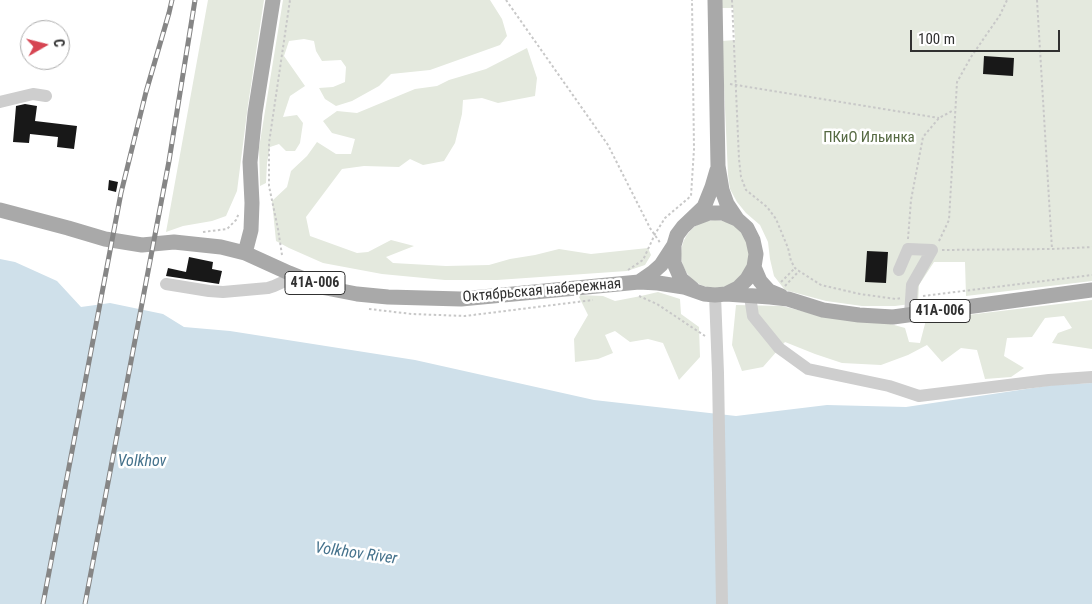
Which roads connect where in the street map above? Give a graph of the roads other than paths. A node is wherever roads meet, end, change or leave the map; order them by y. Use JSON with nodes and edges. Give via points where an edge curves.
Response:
{"nodes":[{"id":1,"x":273,"y":0,"type":"edge"},
{"id":2,"x":715,"y":0,"type":"edge"},
{"id":3,"x":46,"y":96,"type":"dead end"},
{"id":4,"x":0,"y":102,"type":"edge"},
{"id":5,"x":718,"y":166,"type":"junction"},
{"id":6,"x":0,"y":210,"type":"edge"},
{"id":7,"x":737,"y":219,"type":"junction"},
{"id":8,"x":683,"y":227,"type":"junction"},
{"id":9,"x":671,"y":250,"type":"junction"},
{"id":10,"x":245,"y":253,"type":"junction"},
{"id":11,"x":754,"y":268,"type":"junction"},
{"id":12,"x":899,"y":270,"type":"dead end"},
{"id":13,"x":296,"y":276,"type":"junction"},
{"id":14,"x":166,"y":284,"type":"dead end"},
{"id":15,"x":639,"y":289,"type":"junction"},
{"id":16,"x":694,"y":290,"type":"junction"},
{"id":17,"x":1092,"y":290,"type":"edge"},
{"id":18,"x":782,"y":292,"type":"junction"},
{"id":19,"x":720,"y":294,"type":"junction"},
{"id":20,"x":750,"y":296,"type":"junction"},
{"id":21,"x":910,"y":315,"type":"junction"},
{"id":22,"x":1092,"y":377,"type":"edge"},
{"id":23,"x":722,"y":604,"type":"edge"}],
"edges":[{"from":1,"to":10,"type":"main road","via":[[255,113],[250,162],[252,230]]},
{"from":2,"to":5,"type":"main road"},
{"from":3,"to":4,"type":"street","via":[[33,94]]},
{"from":5,"to":7,"type":"main road","via":[[727,204]]},
{"from":5,"to":8,"type":"main road","via":[[704,207]]},
{"from":6,"to":10,"type":"main road","name":"Октябрьская набережная","number":"41А-006","via":[[105,239],[142,245],[199,244]]},
{"from":7,"to":8,"type":"main road","via":[[723,213],[708,213]]},
{"from":7,"to":11,"type":"main road","via":[[754,240]]},
{"from":8,"to":9,"type":"main road"},
{"from":9,"to":15,"type":"main road"},
{"from":9,"to":16,"type":"main road","via":[[681,279]]},
{"from":10,"to":13,"type":"main road","name":"Октябрьская набережная","number":"41А-006"},
{"from":11,"to":18,"type":"main road","via":[[769,291]]},
{"from":11,"to":19,"type":"main road","via":[[738,288]]},
{"from":12,"to":21,"type":"street","via":[[908,249],[932,250],[912,285]]},
{"from":13,"to":14,"type":"street","via":[[268,288],[223,292]]},
{"from":13,"to":15,"type":"main road","name":"Октябрьская набережная","number":"41А-006","via":[[326,288],[356,294],[422,299]]},
{"from":15,"to":16,"type":"main road","name":"Октябрьская набережная","number":"41А-006","via":[[658,283]]},
{"from":16,"to":19,"type":"main road","name":"Октябрьская набережная","number":"41А-006"},
{"from":17,"to":21,"type":"main road","name":"Октябрьская набережная","number":"41А-006"},
{"from":18,"to":20,"type":"main road","name":"Октябрьская набережная","number":"41А-006"},
{"from":18,"to":21,"type":"main road","name":"Октябрьская набережная","number":"41А-006","via":[[823,310],[893,317]]},
{"from":19,"to":20,"type":"main road","name":"Октябрьская набережная","number":"41А-006"},
{"from":19,"to":23,"type":"street","via":[[717,344]]},
{"from":20,"to":22,"type":"street","via":[[753,316],[779,348],[808,369],[889,386],[919,396]]}]}
